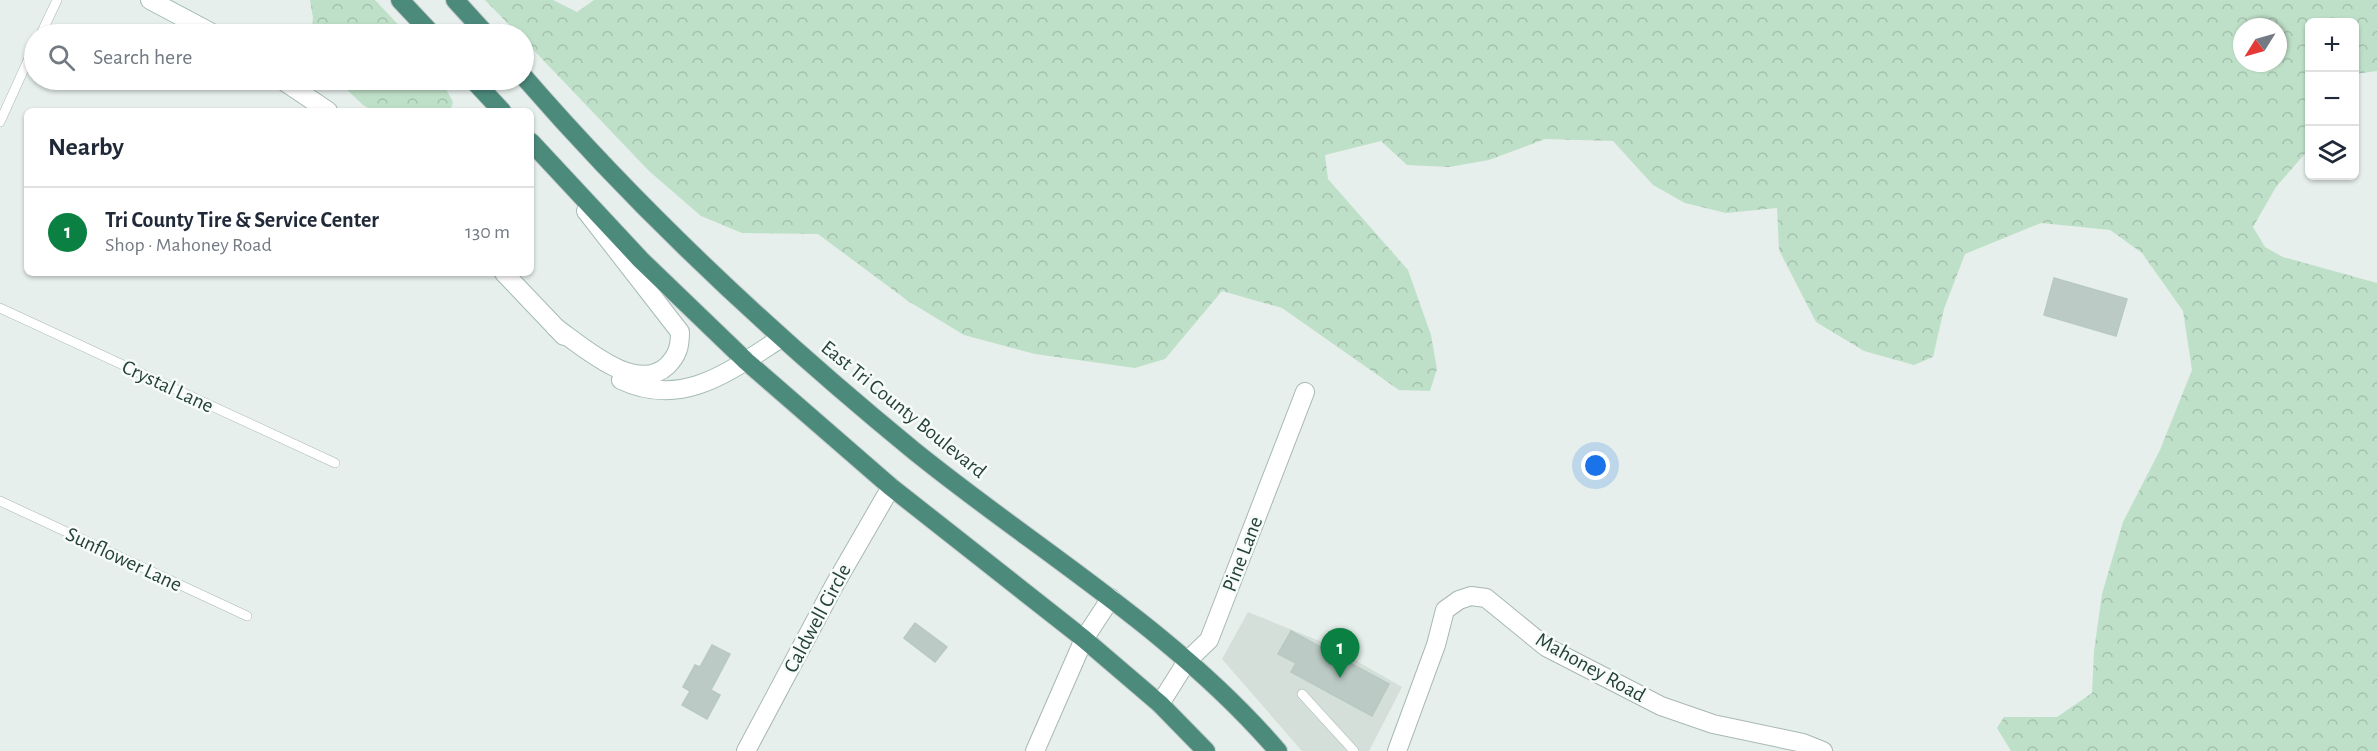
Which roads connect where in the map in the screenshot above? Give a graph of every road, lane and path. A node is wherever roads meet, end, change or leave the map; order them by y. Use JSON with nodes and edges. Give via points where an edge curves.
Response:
{"nodes":[{"id":1,"x":57,"y":0,"type":"edge"},
{"id":2,"x":150,"y":0,"type":"edge"},
{"id":3,"x":400,"y":0,"type":"edge"},
{"id":4,"x":455,"y":0,"type":"edge"},
{"id":5,"x":45,"y":24,"type":"edge"},
{"id":6,"x":194,"y":24,"type":"edge"},
{"id":7,"x":423,"y":24,"type":"edge"},
{"id":8,"x":477,"y":24,"type":"edge"},
{"id":9,"x":24,"y":69,"type":"edge"},
{"id":10,"x":534,"y":88,"type":"edge"},
{"id":11,"x":297,"y":90,"type":"edge"},
{"id":12,"x":482,"y":90,"type":"edge"},
{"id":13,"x":323,"y":108,"type":"edge"},
{"id":14,"x":499,"y":108,"type":"edge"},
{"id":15,"x":0,"y":122,"type":"edge"},
{"id":16,"x":537,"y":148,"type":"edge"},
{"id":17,"x":507,"y":276,"type":"edge"},
{"id":18,"x":0,"y":308,"type":"edge"},
{"id":19,"x":555,"y":327,"type":"junction"},
{"id":20,"x":781,"y":338,"type":"junction"},
{"id":21,"x":746,"y":361,"type":"junction"},
{"id":22,"x":1305,"y":392,"type":"dead end"},
{"id":23,"x":335,"y":463,"type":"dead end"},
{"id":24,"x":891,"y":487,"type":"junction"},
{"id":25,"x":0,"y":501,"type":"edge"},
{"id":26,"x":1111,"y":598,"type":"junction"},
{"id":27,"x":247,"y":616,"type":"dead end"},
{"id":28,"x":1084,"y":639,"type":"junction"},
{"id":29,"x":1187,"y":661,"type":"junction"},
{"id":30,"x":1302,"y":694,"type":"dead end"},
{"id":31,"x":1160,"y":704,"type":"junction"},
{"id":32,"x":746,"y":751,"type":"edge"},
{"id":33,"x":1035,"y":751,"type":"edge"},
{"id":34,"x":1206,"y":751,"type":"edge"},
{"id":35,"x":1278,"y":751,"type":"edge"},
{"id":36,"x":1353,"y":751,"type":"edge"},
{"id":37,"x":1397,"y":751,"type":"edge"},
{"id":38,"x":1823,"y":751,"type":"edge"}],
"edges":[{"from":1,"to":5,"type":"lane"},
{"from":2,"to":6,"type":"street"},
{"from":3,"to":7,"type":"highway"},
{"from":4,"to":8,"type":"highway"},
{"from":9,"to":15,"type":"lane"},
{"from":10,"to":20,"type":"highway","name":"East Tri County Boulevard","via":[[623,186]]},
{"from":11,"to":13,"type":"street"},
{"from":12,"to":14,"type":"highway"},
{"from":16,"to":19,"type":"street","via":[[680,332],[680,349],[661,372],[629,373],[615,368]]},
{"from":16,"to":21,"type":"highway","via":[[641,260]]},
{"from":17,"to":19,"type":"street"},
{"from":18,"to":23,"type":"lane","name":"Crystal Lane"},
{"from":19,"to":21,"type":"street","via":[[602,371],[630,384],[664,391],[692,388]]},
{"from":20,"to":21,"type":"street"},
{"from":20,"to":26,"type":"highway","name":"East Tri County Boulevard","via":[[914,451]]},
{"from":21,"to":24,"type":"highway"},
{"from":22,"to":29,"type":"street","name":"Pine Lane","via":[[1209,640]]},
{"from":24,"to":28,"type":"highway"},
{"from":24,"to":32,"type":"street","name":"Caldwell Circle"},
{"from":25,"to":27,"type":"lane","name":"Sunflower Lane"},
{"from":26,"to":28,"type":"street"},
{"from":26,"to":29,"type":"highway","name":"East Tri County Boulevard"},
{"from":28,"to":31,"type":"highway"},
{"from":28,"to":33,"type":"street"},
{"from":29,"to":31,"type":"street","name":"Pine Lane"},
{"from":29,"to":35,"type":"highway","name":"East Tri County Boulevard","via":[[1251,720]]},
{"from":30,"to":36,"type":"lane"},
{"from":31,"to":34,"type":"highway"},
{"from":37,"to":38,"type":"street","name":"Mahoney Road","via":[[1445,610],[1472,596],[1486,598],[1546,647],[1661,706],[1713,724],[1803,743]]}]}
